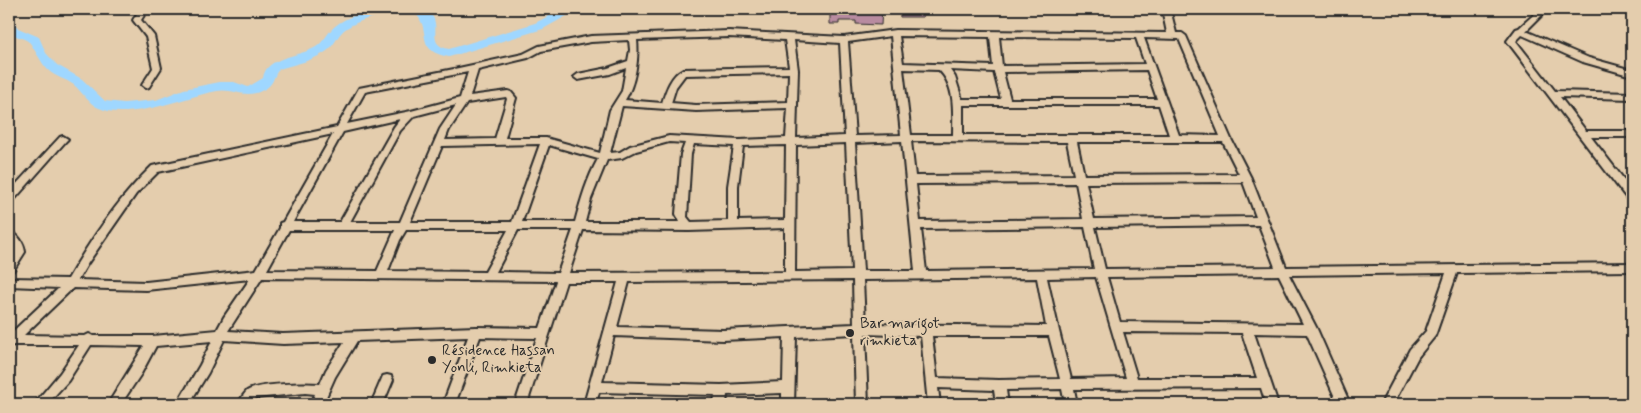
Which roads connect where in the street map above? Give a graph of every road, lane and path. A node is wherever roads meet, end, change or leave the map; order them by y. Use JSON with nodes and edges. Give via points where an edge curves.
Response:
{"nodes":[{"id":1,"x":144,"y":9,"type":"edge"},
{"id":2,"x":1166,"y":9,"type":"edge"},
{"id":3,"x":1544,"y":9,"type":"edge"},
{"id":4,"x":1519,"y":31,"type":"junction"},
{"id":5,"x":895,"y":33,"type":"junction"},
{"id":6,"x":994,"y":34,"type":"junction"},
{"id":7,"x":1138,"y":35,"type":"junction"},
{"id":8,"x":789,"y":36,"type":"junction"},
{"id":9,"x":1172,"y":36,"type":"junction"},
{"id":10,"x":633,"y":39,"type":"junction"},
{"id":11,"x":844,"y":40,"type":"junction"},
{"id":12,"x":630,"y":63,"type":"junction"},
{"id":13,"x":899,"y":66,"type":"junction"},
{"id":14,"x":941,"y":67,"type":"junction"},
{"id":15,"x":1150,"y":67,"type":"junction"},
{"id":16,"x":474,"y":68,"type":"junction"},
{"id":17,"x":998,"y":69,"type":"junction"},
{"id":18,"x":794,"y":70,"type":"junction"},
{"id":19,"x":1632,"y":73,"type":"edge"},
{"id":20,"x":578,"y":76,"type":"dead end"},
{"id":21,"x":146,"y":85,"type":"dead end"},
{"id":22,"x":1552,"y":94,"type":"junction"},
{"id":23,"x":1632,"y":96,"type":"edge"},
{"id":24,"x":464,"y":100,"type":"junction"},
{"id":25,"x":958,"y":102,"type":"junction"},
{"id":26,"x":1006,"y":102,"type":"junction"},
{"id":27,"x":1162,"y":102,"type":"junction"},
{"id":28,"x":619,"y":103,"type":"junction"},
{"id":29,"x":666,"y":104,"type":"junction"},
{"id":30,"x":793,"y":105,"type":"junction"},
{"id":31,"x":412,"y":114,"type":"junction"},
{"id":32,"x":342,"y":128,"type":"junction"},
{"id":33,"x":1584,"y":134,"type":"junction"},
{"id":34,"x":1632,"y":134,"type":"edge"},
{"id":35,"x":906,"y":138,"type":"junction"},
{"id":36,"x":958,"y":138,"type":"junction"},
{"id":37,"x":1071,"y":138,"type":"junction"},
{"id":38,"x":1175,"y":138,"type":"junction"},
{"id":39,"x":63,"y":139,"type":"dead end"},
{"id":40,"x":1226,"y":139,"type":"junction"},
{"id":41,"x":690,"y":140,"type":"junction"},
{"id":42,"x":850,"y":140,"type":"junction"},
{"id":43,"x":546,"y":141,"type":"junction"},
{"id":44,"x":499,"y":142,"type":"junction"},
{"id":45,"x":791,"y":142,"type":"junction"},
{"id":46,"x":440,"y":143,"type":"junction"},
{"id":47,"x":738,"y":143,"type":"junction"},
{"id":48,"x":604,"y":157,"type":"junction"},
{"id":49,"x":1246,"y":178,"type":"junction"},
{"id":50,"x":1080,"y":179,"type":"junction"},
{"id":51,"x":911,"y":180,"type":"junction"},
{"id":52,"x":14,"y":188,"type":"edge"},
{"id":53,"x":1632,"y":197,"type":"edge"},
{"id":54,"x":9,"y":198,"type":"edge"},
{"id":55,"x":1262,"y":221,"type":"junction"},
{"id":56,"x":1089,"y":222,"type":"junction"},
{"id":57,"x":791,"y":224,"type":"junction"},
{"id":58,"x":516,"y":225,"type":"junction"},
{"id":59,"x":916,"y":225,"type":"junction"},
{"id":60,"x":284,"y":226,"type":"junction"},
{"id":61,"x":343,"y":226,"type":"junction"},
{"id":62,"x":579,"y":226,"type":"junction"},
{"id":63,"x":733,"y":226,"type":"junction"},
{"id":64,"x":402,"y":227,"type":"junction"},
{"id":65,"x":689,"y":227,"type":"junction"},
{"id":66,"x":9,"y":234,"type":"edge"},
{"id":67,"x":1632,"y":267,"type":"edge"},
{"id":68,"x":9,"y":268,"type":"edge"},
{"id":69,"x":1453,"y":269,"type":"junction"},
{"id":70,"x":1282,"y":271,"type":"junction"},
{"id":71,"x":1100,"y":272,"type":"junction"},
{"id":72,"x":1041,"y":273,"type":"junction"},
{"id":73,"x":259,"y":274,"type":"junction"},
{"id":74,"x":381,"y":274,"type":"junction"},
{"id":75,"x":857,"y":274,"type":"junction"},
{"id":76,"x":921,"y":274,"type":"junction"},
{"id":77,"x":790,"y":275,"type":"junction"},
{"id":78,"x":488,"y":276,"type":"junction"},
{"id":79,"x":563,"y":278,"type":"junction"},
{"id":80,"x":625,"y":278,"type":"junction"},
{"id":81,"x":9,"y":282,"type":"edge"},
{"id":82,"x":71,"y":283,"type":"junction"},
{"id":83,"x":1117,"y":326,"type":"junction"},
{"id":84,"x":859,"y":329,"type":"junction"},
{"id":85,"x":1311,"y":329,"type":"junction"},
{"id":86,"x":1247,"y":330,"type":"junction"},
{"id":87,"x":609,"y":331,"type":"junction"},
{"id":88,"x":926,"y":331,"type":"junction"},
{"id":89,"x":1053,"y":331,"type":"junction"},
{"id":90,"x":476,"y":332,"type":"junction"},
{"id":91,"x":543,"y":333,"type":"junction"},
{"id":92,"x":790,"y":334,"type":"junction"},
{"id":93,"x":220,"y":336,"type":"junction"},
{"id":94,"x":353,"y":337,"type":"junction"},
{"id":95,"x":90,"y":338,"type":"junction"},
{"id":96,"x":152,"y":340,"type":"junction"},
{"id":97,"x":10,"y":341,"type":"edge"},
{"id":98,"x":387,"y":380,"type":"dead end"},
{"id":99,"x":933,"y":383,"type":"junction"},
{"id":100,"x":1133,"y":383,"type":"junction"},
{"id":101,"x":1263,"y":383,"type":"junction"},
{"id":102,"x":1067,"y":384,"type":"junction"},
{"id":103,"x":999,"y":385,"type":"junction"},
{"id":104,"x":789,"y":387,"type":"junction"},
{"id":105,"x":594,"y":388,"type":"junction"},
{"id":106,"x":322,"y":390,"type":"junction"},
{"id":107,"x":720,"y":390,"type":"junction"},
{"id":108,"x":40,"y":404,"type":"edge"},
{"id":109,"x":114,"y":404,"type":"edge"},
{"id":110,"x":182,"y":404,"type":"edge"},
{"id":111,"x":244,"y":404,"type":"edge"},
{"id":112,"x":316,"y":404,"type":"edge"},
{"id":113,"x":377,"y":404,"type":"edge"},
{"id":114,"x":449,"y":404,"type":"edge"},
{"id":115,"x":521,"y":404,"type":"edge"},
{"id":116,"x":590,"y":404,"type":"edge"},
{"id":117,"x":720,"y":404,"type":"edge"},
{"id":118,"x":788,"y":404,"type":"edge"},
{"id":119,"x":862,"y":404,"type":"edge"},
{"id":120,"x":934,"y":404,"type":"edge"},
{"id":121,"x":1002,"y":404,"type":"edge"},
{"id":122,"x":1071,"y":404,"type":"edge"},
{"id":123,"x":1272,"y":404,"type":"edge"},
{"id":124,"x":1344,"y":404,"type":"edge"},
{"id":125,"x":1387,"y":404,"type":"edge"}],
"edges":[{"from":1,"to":21,"type":"street","via":[[137,20],[150,36],[157,68]]},
{"from":2,"to":9,"type":"street"},
{"from":3,"to":4,"type":"street"},
{"from":4,"to":19,"type":"street","via":[[1586,60]]},
{"from":4,"to":22,"type":"street","via":[[1511,41]]},
{"from":5,"to":6,"type":"street"},
{"from":5,"to":11,"type":"street"},
{"from":5,"to":13,"type":"street"},
{"from":6,"to":7,"type":"street"},
{"from":6,"to":17,"type":"street"},
{"from":7,"to":9,"type":"street"},
{"from":7,"to":15,"type":"street"},
{"from":8,"to":10,"type":"street","via":[[721,34]]},
{"from":8,"to":11,"type":"street"},
{"from":8,"to":18,"type":"street"},
{"from":9,"to":40,"type":"street","via":[[1182,36]]},
{"from":10,"to":12,"type":"street"},
{"from":10,"to":16,"type":"street","via":[[584,40]]},
{"from":11,"to":42,"type":"street"},
{"from":12,"to":20,"type":"street","via":[[610,71]]},
{"from":12,"to":28,"type":"street","via":[[626,91]]},
{"from":13,"to":14,"type":"street"},
{"from":13,"to":35,"type":"street"},
{"from":14,"to":17,"type":"street"},
{"from":14,"to":25,"type":"street","via":[[951,77]]},
{"from":15,"to":17,"type":"street"},
{"from":15,"to":27,"type":"street"},
{"from":16,"to":24,"type":"street"},
{"from":16,"to":32,"type":"street","via":[[362,90]]},
{"from":17,"to":26,"type":"street"},
{"from":18,"to":29,"type":"street","via":[[683,72],[672,86]]},
{"from":18,"to":30,"type":"street"},
{"from":22,"to":23,"type":"street"},
{"from":22,"to":33,"type":"street"},
{"from":24,"to":31,"type":"street"},
{"from":24,"to":44,"type":"street","via":[[511,96]]},
{"from":24,"to":46,"type":"street"},
{"from":25,"to":26,"type":"street"},
{"from":25,"to":36,"type":"street"},
{"from":26,"to":27,"type":"street"},
{"from":27,"to":38,"type":"street"},
{"from":28,"to":29,"type":"street"},
{"from":28,"to":48,"type":"street","via":[[610,126]]},
{"from":29,"to":30,"type":"street","via":[[696,108]]},
{"from":30,"to":45,"type":"street"},
{"from":31,"to":32,"type":"street"},
{"from":31,"to":61,"type":"street","via":[[397,129]]},
{"from":32,"to":60,"type":"street"},
{"from":32,"to":82,"type":"street","via":[[155,169],[134,191]]},
{"from":33,"to":34,"type":"street"},
{"from":33,"to":53,"type":"street"},
{"from":35,"to":36,"type":"street"},
{"from":35,"to":42,"type":"street"},
{"from":35,"to":51,"type":"street"},
{"from":36,"to":37,"type":"street"},
{"from":37,"to":38,"type":"street"},
{"from":37,"to":50,"type":"street"},
{"from":38,"to":40,"type":"street"},
{"from":39,"to":52,"type":"street"},
{"from":40,"to":49,"type":"street"},
{"from":41,"to":47,"type":"street"},
{"from":41,"to":48,"type":"street","via":[[652,142],[622,154]]},
{"from":41,"to":65,"type":"street","via":[[681,214]]},
{"from":42,"to":45,"type":"street"},
{"from":42,"to":75,"type":"street"},
{"from":43,"to":44,"type":"street"},
{"from":43,"to":48,"type":"street"},
{"from":43,"to":58,"type":"street"},
{"from":44,"to":46,"type":"street"},
{"from":45,"to":47,"type":"street"},
{"from":45,"to":57,"type":"street"},
{"from":46,"to":64,"type":"street"},
{"from":47,"to":63,"type":"street"},
{"from":48,"to":62,"type":"street","via":[[586,198]]},
{"from":49,"to":50,"type":"street"},
{"from":49,"to":55,"type":"street"},
{"from":50,"to":51,"type":"street"},
{"from":50,"to":56,"type":"street"},
{"from":51,"to":59,"type":"street"},
{"from":52,"to":54,"type":"street"},
{"from":55,"to":56,"type":"street"},
{"from":55,"to":70,"type":"street"},
{"from":56,"to":59,"type":"street"},
{"from":56,"to":71,"type":"street"},
{"from":57,"to":63,"type":"street"},
{"from":57,"to":77,"type":"street"},
{"from":58,"to":62,"type":"street"},
{"from":58,"to":64,"type":"street"},
{"from":58,"to":78,"type":"street"},
{"from":59,"to":76,"type":"street"},
{"from":60,"to":61,"type":"street"},
{"from":60,"to":73,"type":"street"},
{"from":61,"to":64,"type":"street"},
{"from":62,"to":65,"type":"street"},
{"from":62,"to":79,"type":"street"},
{"from":63,"to":65,"type":"street"},
{"from":64,"to":74,"type":"street"},
{"from":66,"to":68,"type":"street","via":[[19,245],[20,252]]},
{"from":67,"to":69,"type":"street"},
{"from":69,"to":70,"type":"street"},
{"from":69,"to":125,"type":"street","via":[[1431,333],[1414,353]]},
{"from":70,"to":71,"type":"street"},
{"from":70,"to":85,"type":"street"},
{"from":71,"to":72,"type":"street"},
{"from":71,"to":83,"type":"street"},
{"from":72,"to":76,"type":"street"},
{"from":72,"to":89,"type":"street"},
{"from":73,"to":74,"type":"street"},
{"from":73,"to":82,"type":"street","via":[[146,286]]},
{"from":73,"to":93,"type":"street"},
{"from":74,"to":78,"type":"street"},
{"from":75,"to":76,"type":"street"},
{"from":75,"to":77,"type":"street"},
{"from":75,"to":84,"type":"street"},
{"from":77,"to":80,"type":"street"},
{"from":78,"to":79,"type":"street"},
{"from":79,"to":80,"type":"street"},
{"from":79,"to":91,"type":"street"},
{"from":80,"to":87,"type":"street"},
{"from":81,"to":82,"type":"street"},
{"from":82,"to":97,"type":"street"},
{"from":83,"to":86,"type":"street"},
{"from":83,"to":100,"type":"street"},
{"from":84,"to":88,"type":"street"},
{"from":84,"to":92,"type":"street"},
{"from":84,"to":119,"type":"street"},
{"from":85,"to":86,"type":"street"},
{"from":85,"to":124,"type":"street"},
{"from":86,"to":101,"type":"street"},
{"from":87,"to":92,"type":"street"},
{"from":87,"to":105,"type":"street"},
{"from":88,"to":89,"type":"street"},
{"from":88,"to":99,"type":"street"},
{"from":89,"to":102,"type":"street"},
{"from":90,"to":91,"type":"street"},
{"from":90,"to":94,"type":"street"},
{"from":90,"to":114,"type":"street"},
{"from":91,"to":115,"type":"street"},
{"from":92,"to":104,"type":"street"},
{"from":93,"to":94,"type":"street","via":[[283,339]]},
{"from":93,"to":96,"type":"street"},
{"from":93,"to":110,"type":"street"},
{"from":94,"to":106,"type":"street"},
{"from":95,"to":96,"type":"street"},
{"from":95,"to":97,"type":"street"},
{"from":95,"to":108,"type":"street","via":[[64,377]]},
{"from":96,"to":109,"type":"street"},
{"from":98,"to":113,"type":"street"},
{"from":99,"to":103,"type":"street"},
{"from":99,"to":120,"type":"street"},
{"from":100,"to":101,"type":"street"},
{"from":100,"to":102,"type":"street"},
{"from":101,"to":123,"type":"street"},
{"from":102,"to":103,"type":"street"},
{"from":102,"to":122,"type":"street"},
{"from":103,"to":121,"type":"street"},
{"from":104,"to":107,"type":"street"},
{"from":104,"to":118,"type":"street"},
{"from":105,"to":107,"type":"street"},
{"from":105,"to":116,"type":"street"},
{"from":106,"to":111,"type":"street","via":[[298,388],[256,393]]},
{"from":106,"to":112,"type":"street"},
{"from":107,"to":117,"type":"street"}]}
